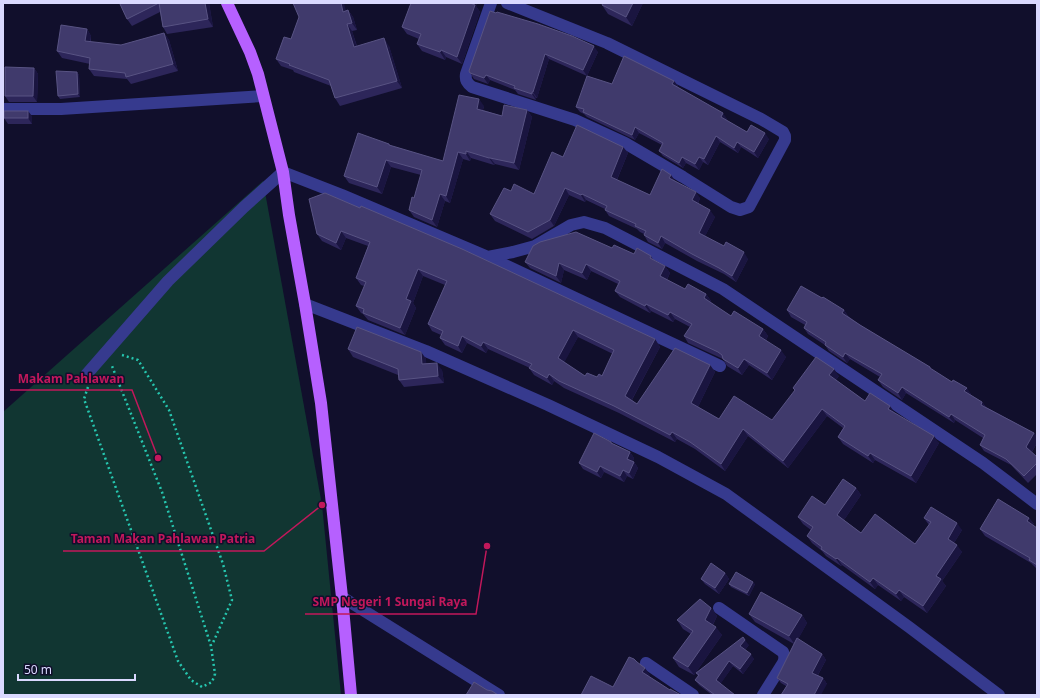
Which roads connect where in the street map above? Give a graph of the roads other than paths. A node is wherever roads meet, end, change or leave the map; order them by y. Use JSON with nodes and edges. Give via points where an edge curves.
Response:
{"nodes":[{"id":1,"x":227,"y":3,"type":"edge"},
{"id":2,"x":491,"y":3,"type":"edge"},
{"id":3,"x":507,"y":3,"type":"edge"},
{"id":4,"x":263,"y":96,"type":"junction"},
{"id":5,"x":3,"y":109,"type":"edge"},
{"id":6,"x":283,"y":172,"type":"junction"},
{"id":7,"x":488,"y":256,"type":"junction"},
{"id":8,"x":305,"y":304,"type":"junction"},
{"id":9,"x":720,"y":366,"type":"dead end"},
{"id":10,"x":88,"y":378,"type":"road end"},
{"id":11,"x":1037,"y":504,"type":"edge"},
{"id":12,"x":342,"y":597,"type":"junction"},
{"id":13,"x":719,"y":608,"type":"dead end"},
{"id":14,"x":646,"y":663,"type":"dead end"},
{"id":15,"x":351,"y":695,"type":"edge"},
{"id":16,"x":499,"y":695,"type":"edge"},
{"id":17,"x":693,"y":695,"type":"edge"},
{"id":18,"x":763,"y":695,"type":"edge"},
{"id":19,"x":999,"y":695,"type":"edge"}],
"edges":[{"from":1,"to":4,"type":"main road","via":[[250,52]]},
{"from":2,"to":3,"type":"street","via":[[466,74],[465,79],[472,88],[574,120],[625,143],[731,207],[740,210],[749,207],[785,140],[783,132],[607,43]]},
{"from":4,"to":5,"type":"street","via":[[61,109]]},
{"from":4,"to":6,"type":"main road"},
{"from":6,"to":7,"type":"street"},
{"from":6,"to":8,"type":"main road"},
{"from":6,"to":10,"type":"street","via":[[168,282],[109,356]]},
{"from":7,"to":9,"type":"street"},
{"from":7,"to":11,"type":"street","via":[[535,246],[571,226],[584,222],[605,228],[722,288],[983,463]]},
{"from":8,"to":12,"type":"main road","via":[[321,403]]},
{"from":8,"to":19,"type":"street","via":[[426,351],[548,405],[658,457],[726,494]]},
{"from":12,"to":15,"type":"main road"},
{"from":12,"to":16,"type":"street"},
{"from":13,"to":18,"type":"street","via":[[783,652],[784,663]]},
{"from":14,"to":17,"type":"street"}]}
